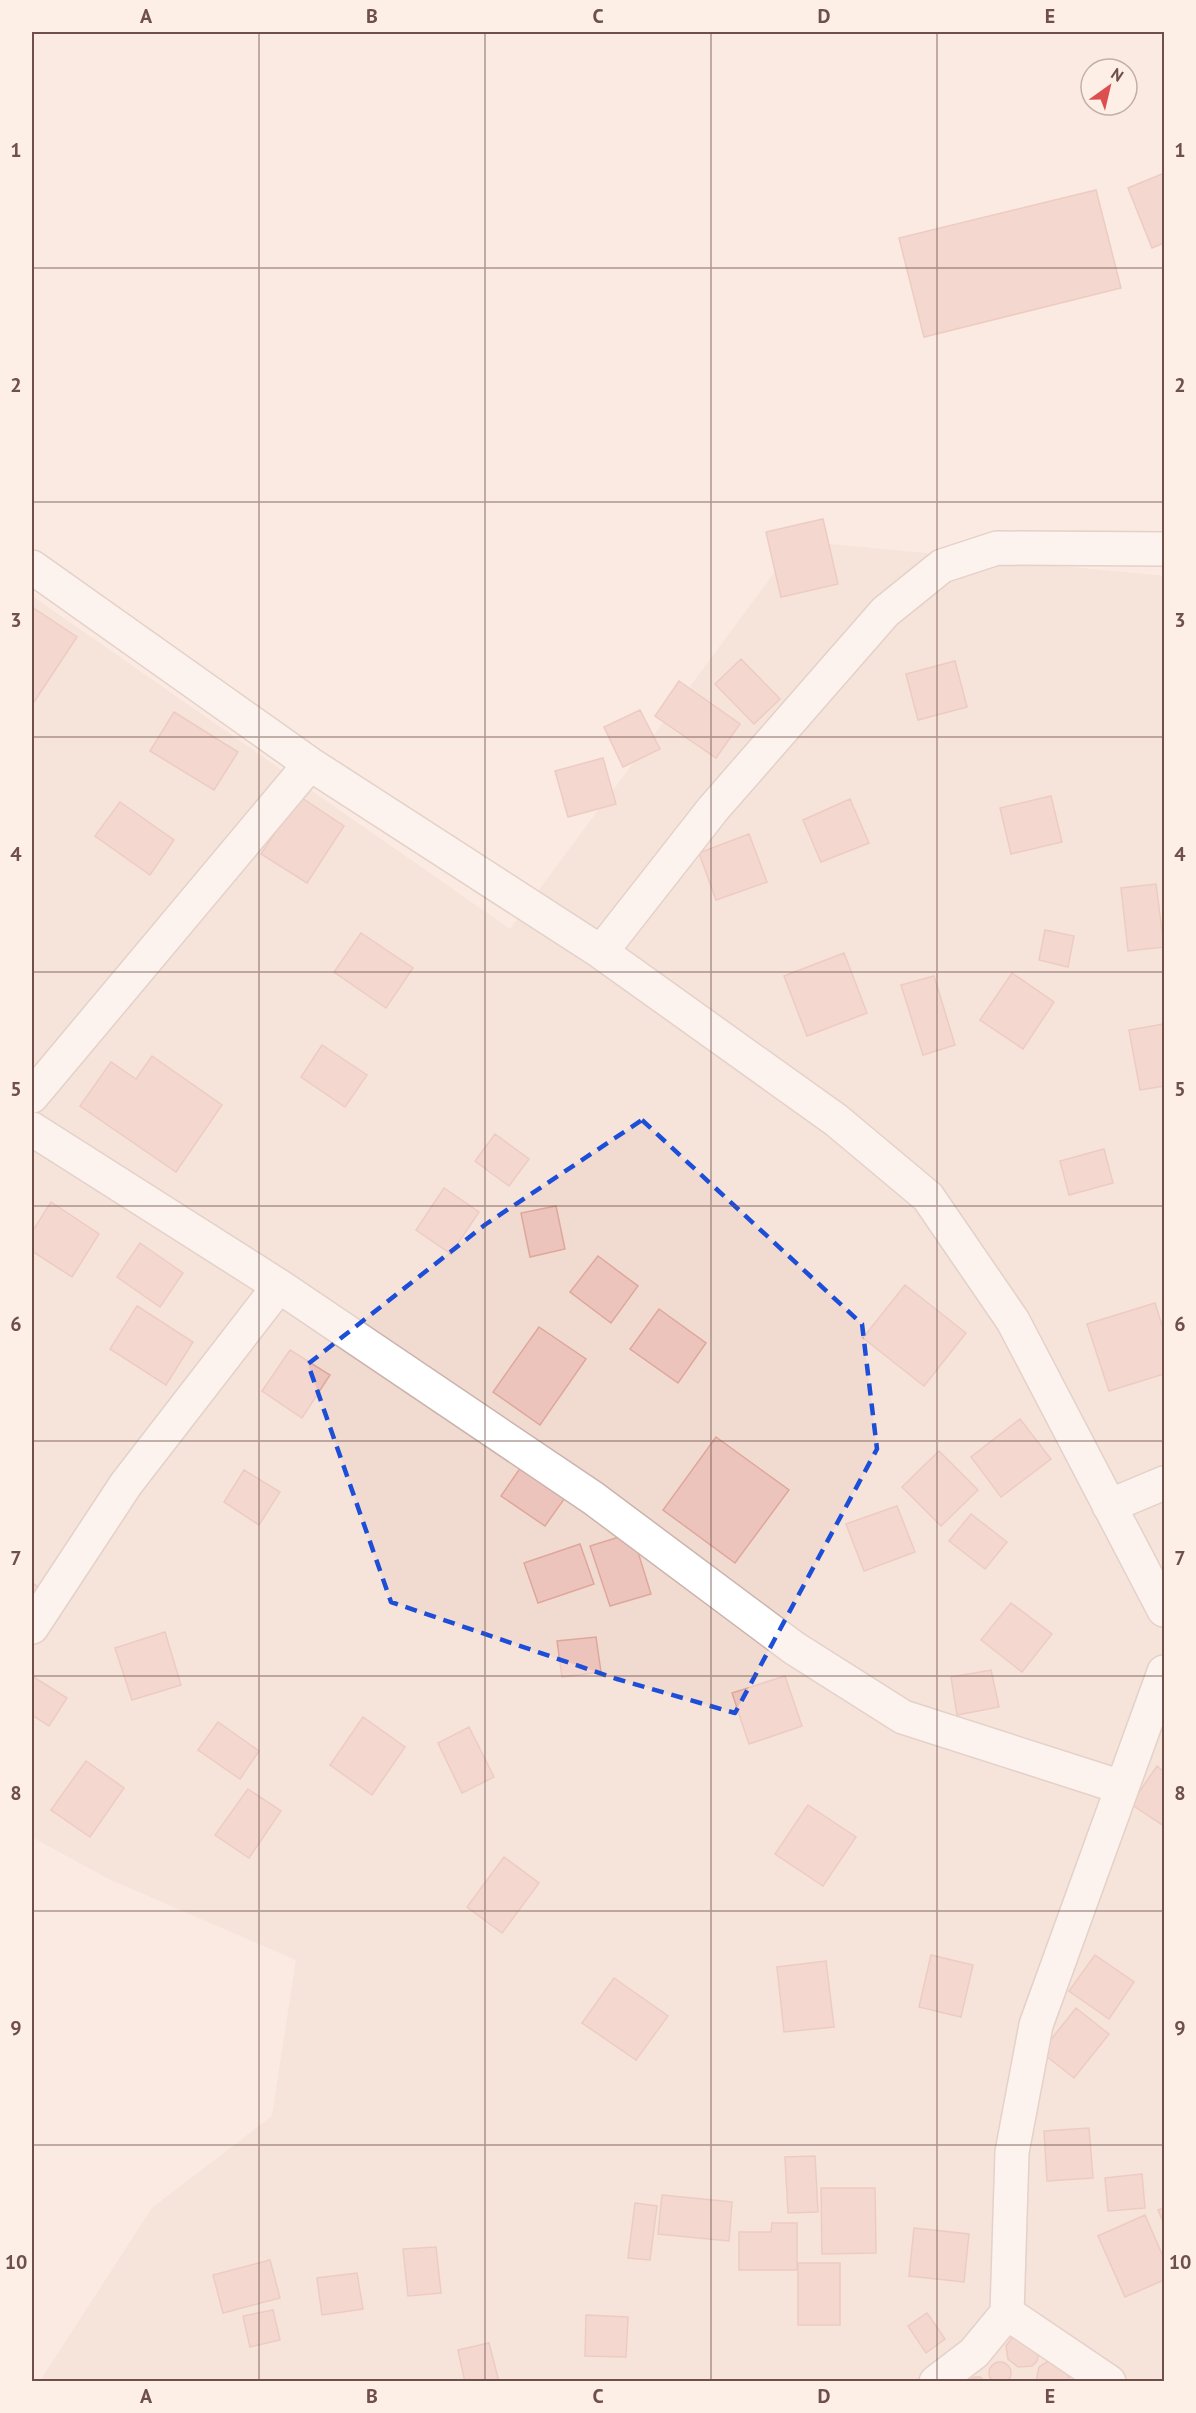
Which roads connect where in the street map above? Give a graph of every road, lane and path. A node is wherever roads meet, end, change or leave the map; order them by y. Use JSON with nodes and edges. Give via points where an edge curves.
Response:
{"nodes":[{"id":1,"x":1164,"y":549,"type":"edge"},
{"id":2,"x":32,"y":567,"type":"edge"},
{"id":3,"x":310,"y":764,"type":"junction"},
{"id":4,"x":602,"y":952,"type":"junction"},
{"id":5,"x":32,"y":1096,"type":"edge"},
{"id":6,"x":32,"y":1129,"type":"edge"},
{"id":7,"x":279,"y":1286,"type":"junction"},
{"id":8,"x":1164,"y":1484,"type":"edge"},
{"id":9,"x":1109,"y":1506,"type":"junction"},
{"id":10,"x":1164,"y":1611,"type":"edge"},
{"id":11,"x":32,"y":1627,"type":"edge"},
{"id":12,"x":1164,"y":1672,"type":"edge"},
{"id":13,"x":1121,"y":1786,"type":"junction"},
{"id":14,"x":1007,"y":2313,"type":"junction"},
{"id":15,"x":936,"y":2382,"type":"edge"},
{"id":16,"x":1109,"y":2382,"type":"edge"}],
"edges":[{"from":1,"to":4,"type":"street","via":[[997,548],[942,566],[885,612],[713,809]]},
{"from":2,"to":3,"type":"street"},
{"from":3,"to":4,"type":"street"},
{"from":3,"to":5,"type":"street"},
{"from":4,"to":9,"type":"street","via":[[836,1120],[928,1197],[1013,1321]]},
{"from":6,"to":7,"type":"street"},
{"from":7,"to":11,"type":"street","via":[[126,1484]]},
{"from":7,"to":13,"type":"street","via":[[593,1498],[794,1648],[903,1717]]},
{"from":8,"to":9,"type":"street"},
{"from":9,"to":10,"type":"street"},
{"from":12,"to":13,"type":"street"},
{"from":13,"to":14,"type":"street","via":[[1036,2025],[1012,2152]]},
{"from":14,"to":15,"type":"street","via":[[974,2353]]},
{"from":14,"to":16,"type":"street"}]}
